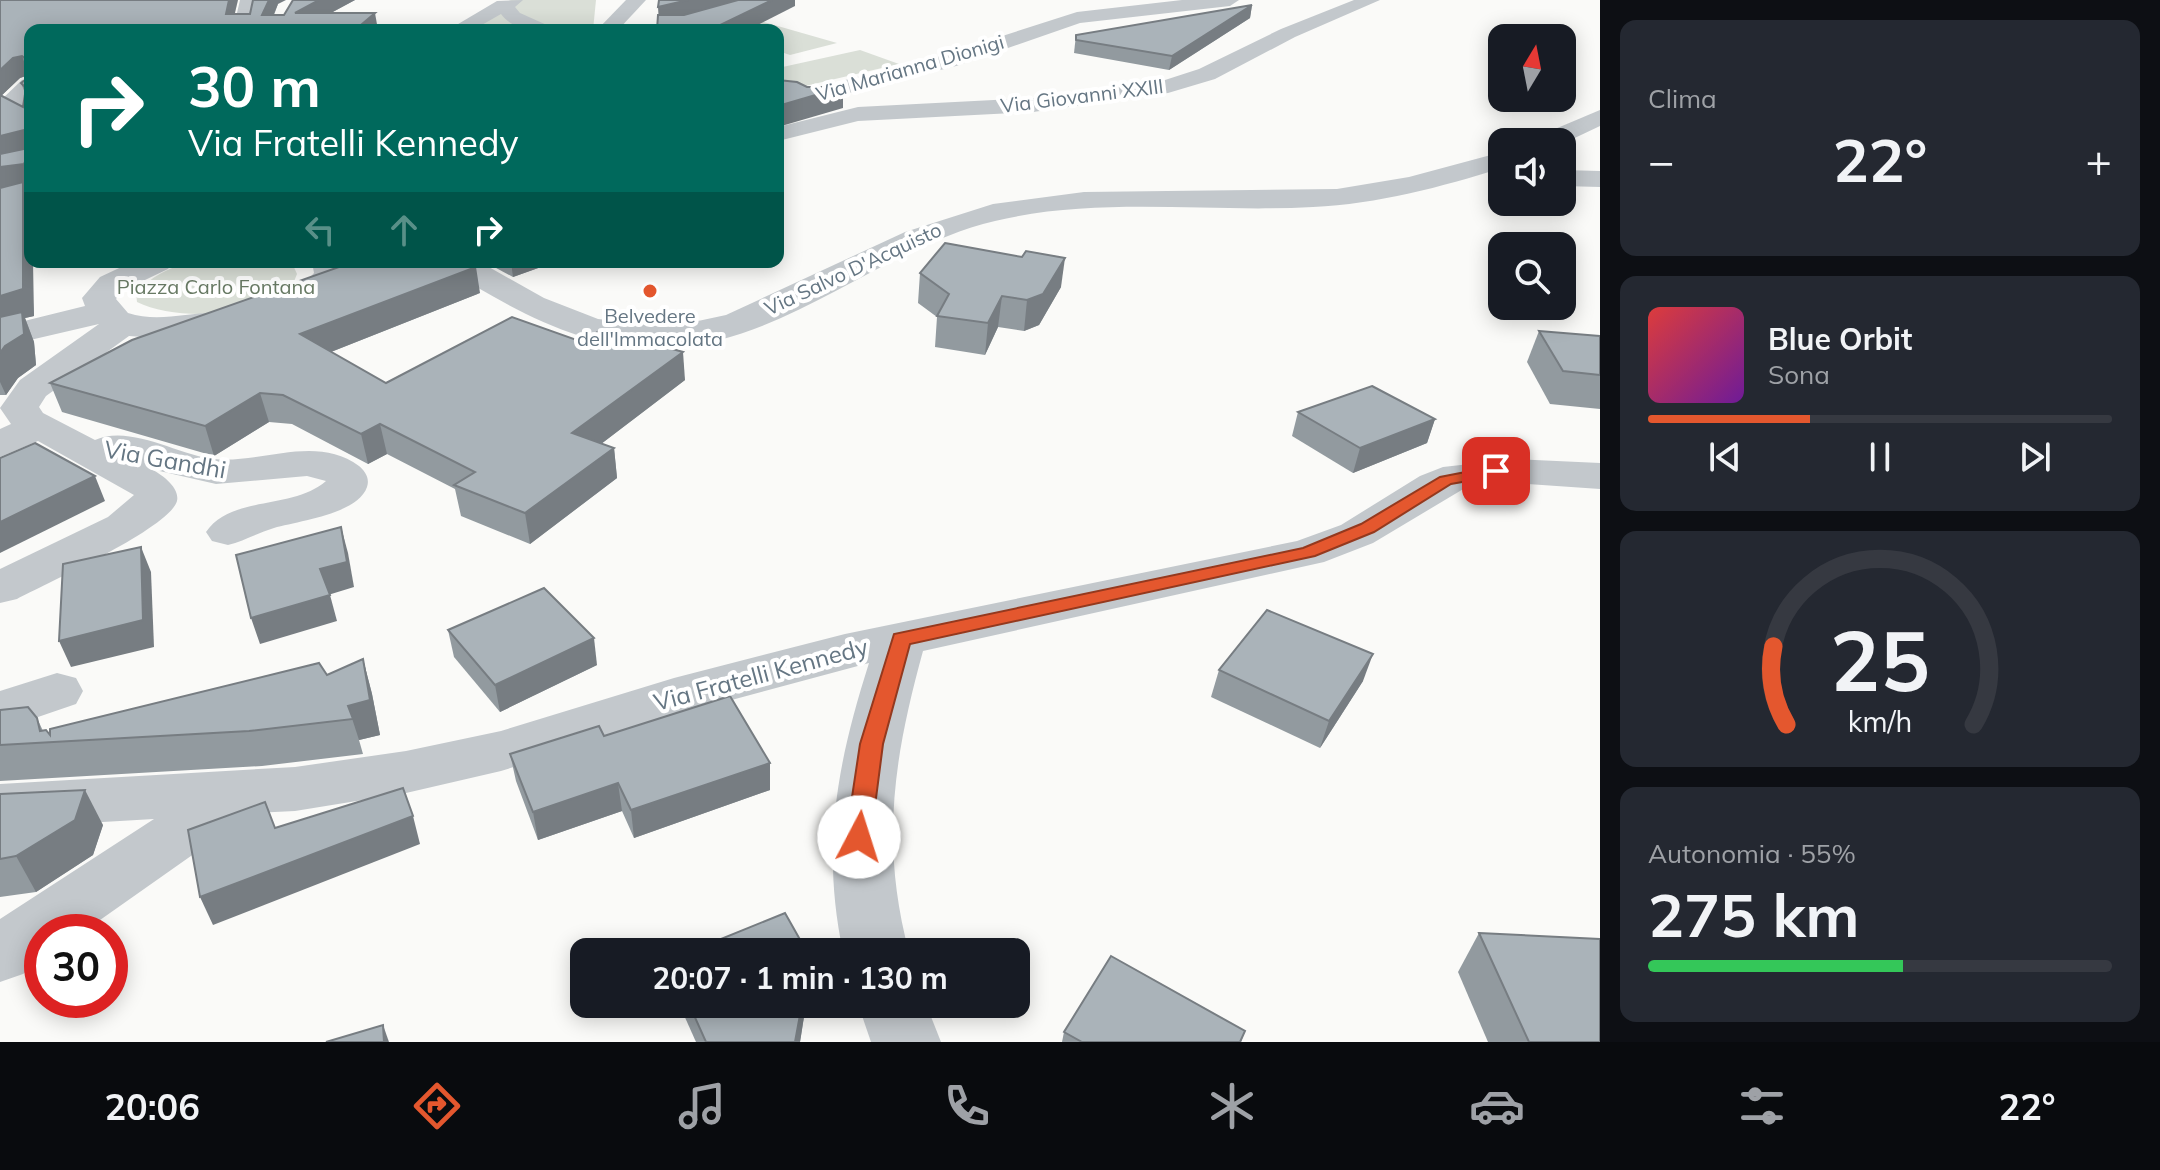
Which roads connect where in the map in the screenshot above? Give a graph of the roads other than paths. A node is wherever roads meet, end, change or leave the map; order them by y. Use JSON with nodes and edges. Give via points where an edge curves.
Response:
{"nodes":[{"id":1,"x":249,"y":0,"type":"edge"},
{"id":2,"x":637,"y":0,"type":"edge"},
{"id":3,"x":1230,"y":0,"type":"edge"},
{"id":4,"x":1371,"y":0,"type":"edge"},
{"id":5,"x":509,"y":3,"type":"edge"},
{"id":6,"x":244,"y":24,"type":"edge"},
{"id":7,"x":469,"y":24,"type":"edge"},
{"id":8,"x":531,"y":24,"type":"edge"},
{"id":9,"x":613,"y":24,"type":"edge"},
{"id":10,"x":24,"y":91,"type":"edge"},
{"id":11,"x":784,"y":102,"type":"edge"},
{"id":12,"x":24,"y":114,"type":"edge"},
{"id":13,"x":1600,"y":117,"type":"edge"},
{"id":14,"x":1576,"y":128,"type":"edge"},
{"id":15,"x":784,"y":132,"type":"edge"},
{"id":16,"x":1488,"y":164,"type":"edge"},
{"id":17,"x":1576,"y":178,"type":"edge"},
{"id":18,"x":1600,"y":179,"type":"edge"},
{"id":19,"x":1488,"y":181,"type":"edge"},
{"id":20,"x":1407,"y":185,"type":"junction"},
{"id":21,"x":141,"y":268,"type":"edge"},
{"id":22,"x":337,"y":268,"type":"edge"},
{"id":23,"x":470,"y":268,"type":"edge"},
{"id":24,"x":114,"y":318,"type":"junction"},
{"id":25,"x":0,"y":337,"type":"edge"},
{"id":26,"x":19,"y":436,"type":"edge"},
{"id":27,"x":79,"y":448,"type":"junction"},
{"id":28,"x":1600,"y":476,"type":"edge"},
{"id":29,"x":228,"y":532,"type":"dead end"},
{"id":30,"x":0,"y":588,"type":"edge"},
{"id":31,"x":901,"y":639,"type":"junction"},
{"id":32,"x":57,"y":691,"type":"dead end"},
{"id":33,"x":0,"y":711,"type":"edge"},
{"id":34,"x":238,"y":794,"type":"junction"},
{"id":35,"x":0,"y":806,"type":"edge"},
{"id":36,"x":873,"y":938,"type":"edge"},
{"id":37,"x":0,"y":954,"type":"edge"},
{"id":38,"x":897,"y":1018,"type":"edge"},
{"id":39,"x":906,"y":1042,"type":"edge"}],
"edges":[{"from":1,"to":6,"type":"street"},
{"from":2,"to":9,"type":"street"},
{"from":3,"to":11,"type":"street","name":"Via Marianna Dionigi","via":[[1077,18],[955,59]]},
{"from":4,"to":15,"type":"street","name":"Via Giovanni XXIII","via":[[1288,33],[1207,74],[1168,86],[1033,105],[858,114]]},
{"from":5,"to":7,"type":"street"},
{"from":5,"to":8,"type":"street","via":[[513,17]]},
{"from":10,"to":12,"type":"street","via":[[9,105]]},
{"from":13,"to":14,"type":"street"},
{"from":16,"to":20,"type":"street","name":"Via Salvo D'Acquisto"},
{"from":17,"to":18,"type":"street"},
{"from":19,"to":20,"type":"street"},
{"from":20,"to":23,"type":"street","name":"Via Salvo D'Acquisto","via":[[1328,198],[1099,198],[1008,209],[925,233],[722,328],[673,338],[614,335],[581,326]]},
{"from":21,"to":24,"type":"street","via":[[106,288],[99,298]]},
{"from":22,"to":24,"type":"street","via":[[319,287],[246,316],[176,329]]},
{"from":24,"to":25,"type":"street"},
{"from":24,"to":26,"type":"street","via":[[23,398]]},
{"from":26,"to":27,"type":"street","name":"Via Gandhi"},
{"from":27,"to":29,"type":"street","name":"Via Gandhi","via":[[137,450],[207,471],[317,464],[347,477],[346,487],[332,497],[248,521]]},
{"from":27,"to":30,"type":"street","name":"Via Gandhi","via":[[146,483],[155,502],[124,526]]},
{"from":28,"to":31,"type":"street","name":"Via Fratelli Kennedy","via":[[1505,471],[1458,476],[1357,534],[1308,552]]},
{"from":31,"to":34,"type":"street","name":"Via Fratelli Kennedy","via":[[729,681],[475,758],[363,780]]},
{"from":31,"to":36,"type":"street","via":[[871,744],[860,815],[862,889]]},
{"from":32,"to":33,"type":"street"},
{"from":34,"to":35,"type":"street","name":"Via Fratelli Kennedy"},
{"from":34,"to":37,"type":"street"},
{"from":38,"to":39,"type":"street"}]}
